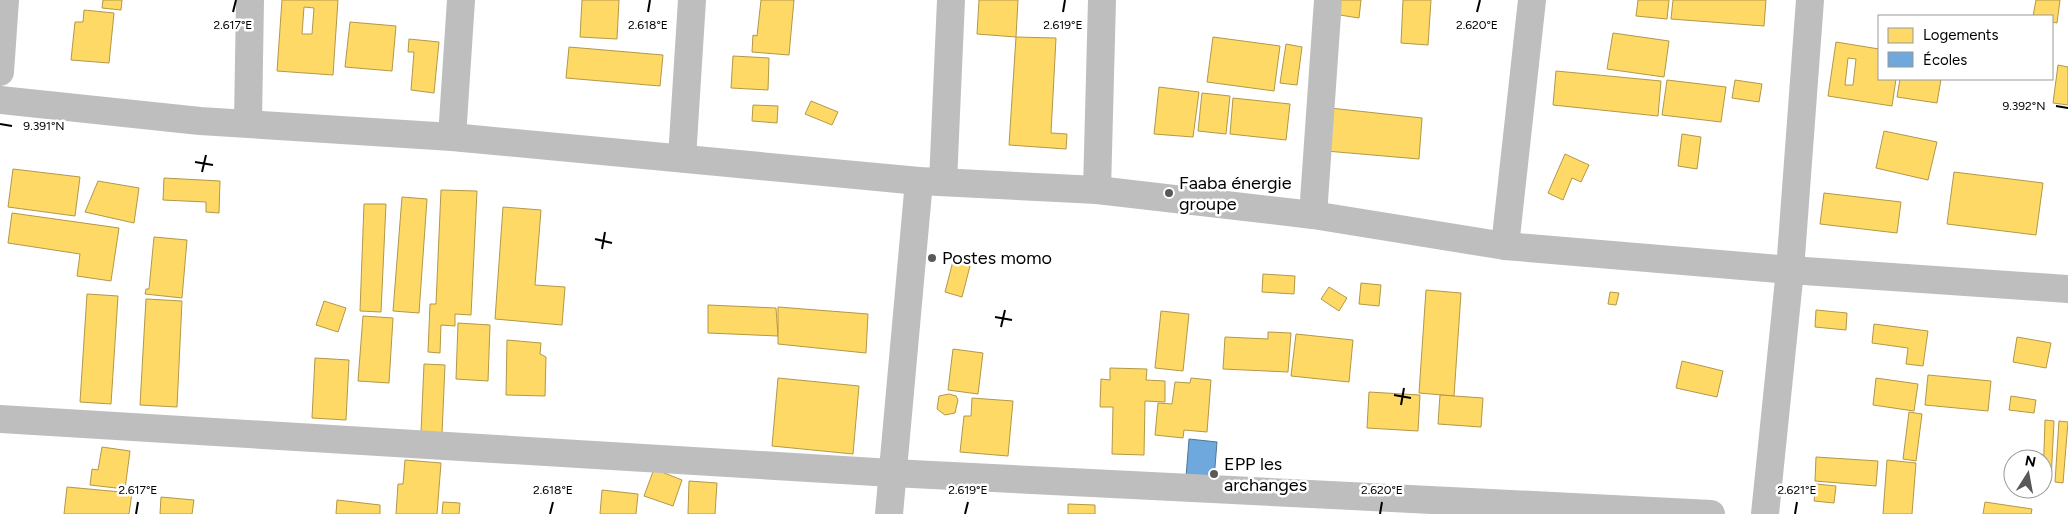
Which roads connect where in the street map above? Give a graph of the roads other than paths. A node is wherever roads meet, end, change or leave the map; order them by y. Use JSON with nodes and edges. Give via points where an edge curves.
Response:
{"nodes":[{"id":1,"x":5,"y":0,"type":"edge"},
{"id":2,"x":250,"y":0,"type":"edge"},
{"id":3,"x":461,"y":0,"type":"edge"},
{"id":4,"x":692,"y":0,"type":"edge"},
{"id":5,"x":951,"y":0,"type":"edge"},
{"id":6,"x":1102,"y":0,"type":"edge"},
{"id":7,"x":1328,"y":0,"type":"edge"},
{"id":8,"x":1532,"y":0,"type":"edge"},
{"id":9,"x":1810,"y":0,"type":"edge"},
{"id":10,"x":0,"y":62,"type":"edge"},
{"id":11,"x":0,"y":100,"type":"edge"},
{"id":12,"x":248,"y":122,"type":"junction"},
{"id":13,"x":452,"y":137,"type":"junction"},
{"id":14,"x":682,"y":158,"type":"junction"},
{"id":15,"x":931,"y":181,"type":"junction"},
{"id":16,"x":1097,"y":190,"type":"junction"},
{"id":17,"x":1313,"y":215,"type":"junction"},
{"id":18,"x":1505,"y":246,"type":"junction"},
{"id":19,"x":1790,"y":270,"type":"junction"},
{"id":20,"x":2068,"y":289,"type":"edge"},
{"id":21,"x":0,"y":419,"type":"edge"},
{"id":22,"x":892,"y":473,"type":"junction"},
{"id":23,"x":889,"y":514,"type":"edge"},
{"id":24,"x":1711,"y":514,"type":"edge"},
{"id":25,"x":1765,"y":514,"type":"edge"}],
"edges":[{"from":1,"to":10,"type":"street"},
{"from":2,"to":12,"type":"street"},
{"from":3,"to":13,"type":"street"},
{"from":4,"to":14,"type":"street"},
{"from":5,"to":15,"type":"street"},
{"from":6,"to":16,"type":"street"},
{"from":7,"to":17,"type":"street"},
{"from":8,"to":18,"type":"street"},
{"from":9,"to":19,"type":"street"},
{"from":11,"to":12,"type":"street","via":[[200,121]]},
{"from":12,"to":13,"type":"street"},
{"from":13,"to":14,"type":"street"},
{"from":14,"to":15,"type":"street"},
{"from":15,"to":16,"type":"street"},
{"from":15,"to":22,"type":"street"},
{"from":16,"to":17,"type":"street"},
{"from":17,"to":18,"type":"street"},
{"from":18,"to":19,"type":"street"},
{"from":19,"to":20,"type":"street"},
{"from":19,"to":25,"type":"street"},
{"from":21,"to":22,"type":"street"},
{"from":22,"to":23,"type":"street"},
{"from":22,"to":24,"type":"street"}]}
